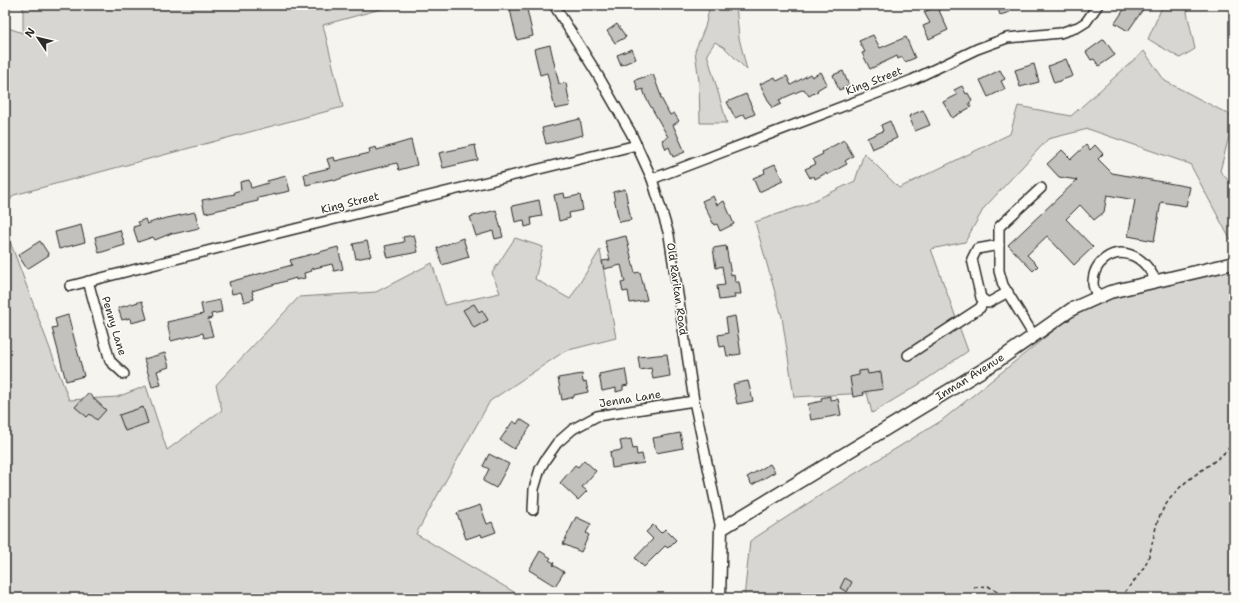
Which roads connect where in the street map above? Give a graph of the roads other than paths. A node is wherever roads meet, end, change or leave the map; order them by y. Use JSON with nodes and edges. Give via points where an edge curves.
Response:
{"nodes":[{"id":1,"x":554,"y":5,"type":"edge"},
{"id":2,"x":1098,"y":5,"type":"edge"},
{"id":3,"x":637,"y":145,"type":"junction"},
{"id":4,"x":652,"y":179,"type":"junction"},
{"id":5,"x":1041,"y":188,"type":"dead end"},
{"id":6,"x":999,"y":245,"type":"junction"},
{"id":7,"x":1234,"y":263,"type":"edge"},
{"id":8,"x":88,"y":281,"type":"junction"},
{"id":9,"x":1156,"y":281,"type":"junction"},
{"id":10,"x":70,"y":286,"type":"dead end"},
{"id":11,"x":1008,"y":292,"type":"junction"},
{"id":12,"x":1098,"y":298,"type":"junction"},
{"id":13,"x":984,"y":300,"type":"junction"},
{"id":14,"x":1034,"y":336,"type":"junction"},
{"id":15,"x":908,"y":355,"type":"dead end"},
{"id":16,"x":124,"y":374,"type":"dead end"},
{"id":17,"x":694,"y":401,"type":"junction"},
{"id":18,"x":533,"y":510,"type":"dead end"},
{"id":19,"x":721,"y":529,"type":"junction"},
{"id":20,"x":719,"y":598,"type":"edge"}],
"edges":[{"from":1,"to":3,"type":"street","name":"Old Raritan Road"},
{"from":2,"to":4,"type":"street","name":"King Street","via":[[1086,22],[1074,29],[1060,33],[1007,38],[977,49],[912,80]]},
{"from":3,"to":4,"type":"street","name":"Old Raritan Road"},
{"from":3,"to":8,"type":"street","name":"King Street"},
{"from":4,"to":17,"type":"street","name":"Old Raritan Road","via":[[669,235]]},
{"from":5,"to":6,"type":"street","via":[[999,227]]},
{"from":6,"to":11,"type":"street","via":[[999,270]]},
{"from":6,"to":13,"type":"street","via":[[978,249],[972,259],[981,298]]},
{"from":7,"to":9,"type":"main road","name":"Inman Avenue"},
{"from":8,"to":10,"type":"street","name":"King Street"},
{"from":8,"to":16,"type":"street","name":"Penny Lane","via":[[110,361]]},
{"from":9,"to":12,"type":"main road","name":"Inman Avenue","via":[[1110,292]]},
{"from":9,"to":12,"type":"street","via":[[1151,270],[1140,260],[1132,255],[1117,254],[1100,262],[1094,273],[1093,284]]},
{"from":11,"to":13,"type":"street","via":[[988,303]]},
{"from":11,"to":14,"type":"street"},
{"from":12,"to":14,"type":"main road","name":"Inman Avenue","via":[[1072,309]]},
{"from":13,"to":15,"type":"street","via":[[980,308]]},
{"from":14,"to":19,"type":"main road","name":"Inman Avenue","via":[[996,362]]},
{"from":17,"to":18,"type":"street","name":"Jenna Lane","via":[[597,416],[573,429],[551,451],[540,469],[534,489]]},
{"from":17,"to":19,"type":"street","name":"Old Raritan Road"},
{"from":19,"to":20,"type":"main road","name":"Old Raritan Road"}]}
